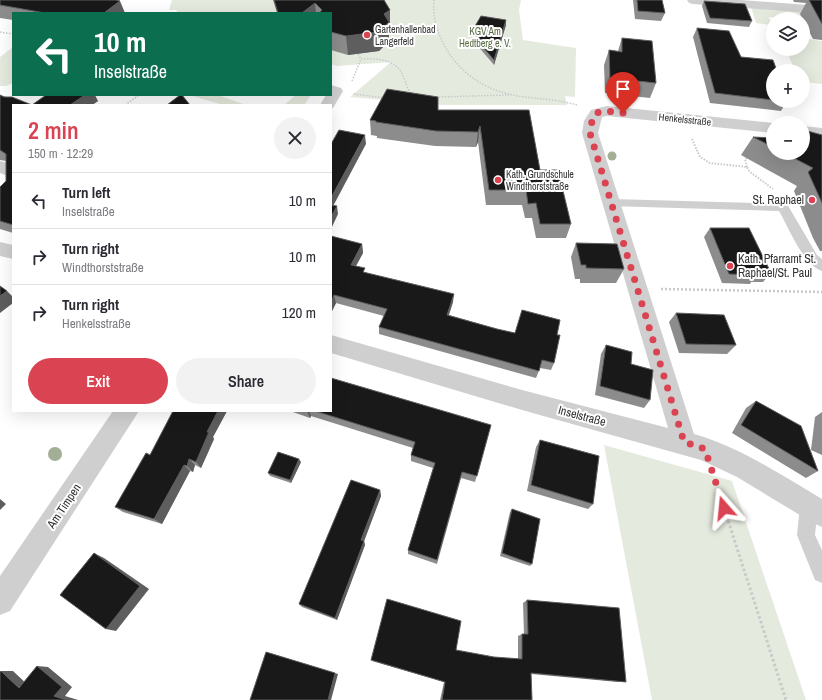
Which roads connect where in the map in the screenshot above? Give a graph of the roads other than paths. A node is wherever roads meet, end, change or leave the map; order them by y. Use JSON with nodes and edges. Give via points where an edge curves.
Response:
{"nodes":[{"id":1,"x":693,"y":0,"type":"edge"},
{"id":2,"x":822,"y":10,"type":"edge"},
{"id":3,"x":766,"y":127,"type":"edge"},
{"id":4,"x":810,"y":132,"type":"edge"},
{"id":5,"x":822,"y":133,"type":"edge"},
{"id":6,"x":0,"y":166,"type":"edge"},
{"id":7,"x":12,"y":180,"type":"edge"},
{"id":8,"x":612,"y":203,"type":"junction"},
{"id":9,"x":0,"y":249,"type":"edge"},
{"id":10,"x":12,"y":252,"type":"edge"},
{"id":11,"x":822,"y":266,"type":"edge"},
{"id":12,"x":332,"y":344,"type":"edge"},
{"id":13,"x":126,"y":412,"type":"edge"},
{"id":14,"x":694,"y":445,"type":"junction"},
{"id":15,"x":815,"y":510,"type":"edge"},
{"id":16,"x":822,"y":573,"type":"edge"},
{"id":17,"x":0,"y":601,"type":"edge"}],
"edges":[{"from":1,"to":2,"type":"street"},
{"from":3,"to":8,"type":"street","name":"Henkelsstraße","via":[[607,111],[596,113],[590,133]]},
{"from":4,"to":5,"type":"street"},
{"from":6,"to":7,"type":"street"},
{"from":8,"to":11,"type":"lane","via":[[783,207],[812,258]]},
{"from":8,"to":14,"type":"street","via":[[637,288]]},
{"from":9,"to":10,"type":"street"},
{"from":12,"to":14,"type":"street","name":"Inselstraße","via":[[522,400]]},
{"from":13,"to":17,"type":"street","name":"Am Timpen"},
{"from":14,"to":15,"type":"street","name":"Inselstraße","via":[[746,468]]},
{"from":15,"to":16,"type":"lane","via":[[806,536]]}]}
